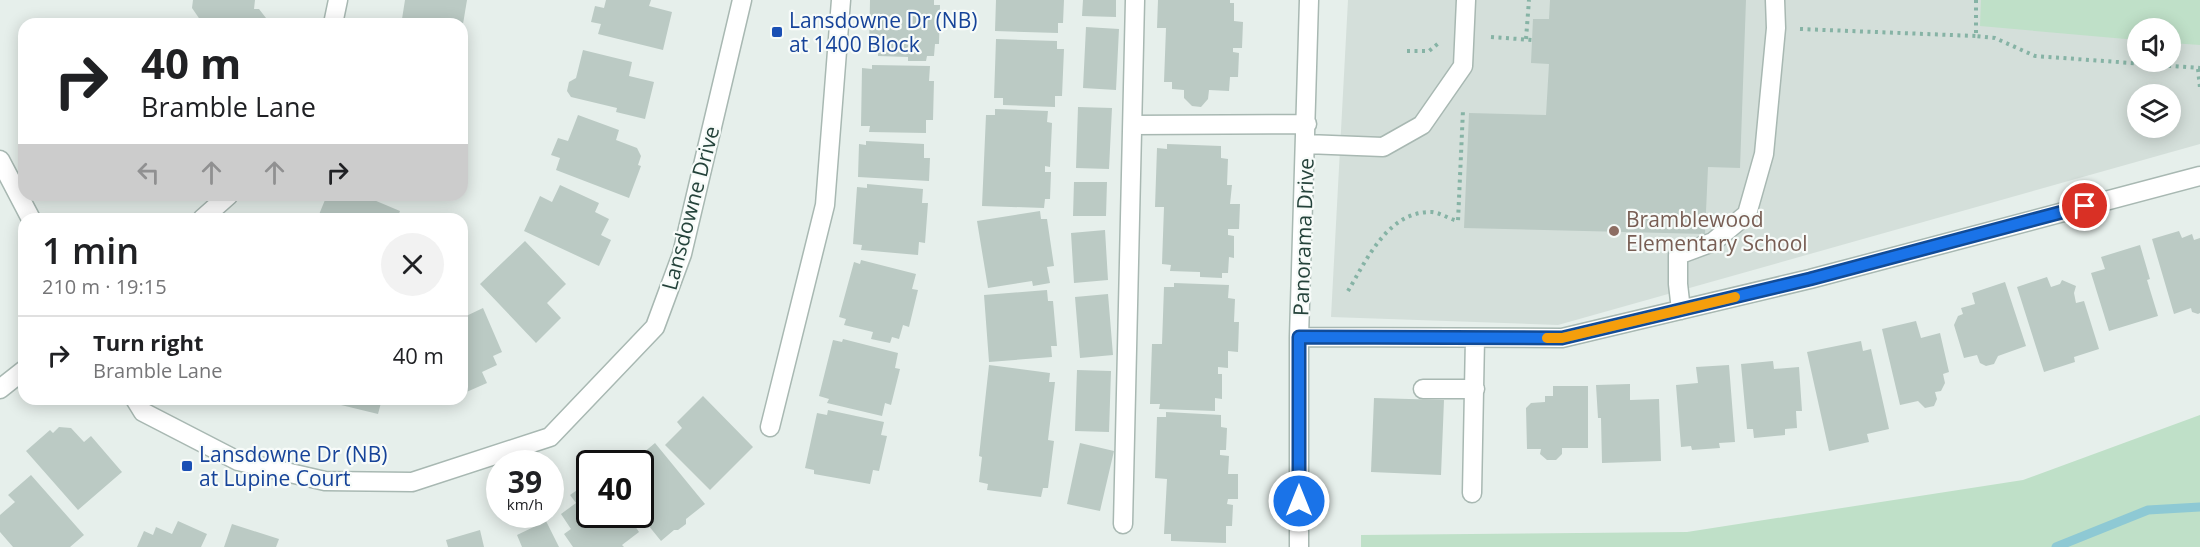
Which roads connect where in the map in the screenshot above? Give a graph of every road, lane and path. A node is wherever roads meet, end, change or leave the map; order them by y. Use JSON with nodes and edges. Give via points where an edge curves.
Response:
{"nodes":[{"id":1,"x":338,"y":0,"type":"edge"},
{"id":2,"x":742,"y":0,"type":"edge"},
{"id":3,"x":841,"y":0,"type":"edge"},
{"id":4,"x":1135,"y":0,"type":"edge"},
{"id":5,"x":1309,"y":0,"type":"edge"},
{"id":6,"x":1466,"y":0,"type":"edge"},
{"id":7,"x":1529,"y":0,"type":"edge"},
{"id":8,"x":1775,"y":0,"type":"edge"},
{"id":9,"x":1976,"y":0,"type":"edge"},
{"id":10,"x":334,"y":18,"type":"edge"},
{"id":11,"x":1776,"y":28,"type":"junction"},
{"id":12,"x":1447,"y":35,"type":"dead end"},
{"id":13,"x":1491,"y":36,"type":"dead end"},
{"id":14,"x":1976,"y":36,"type":"junction"},
{"id":15,"x":1407,"y":51,"type":"dead end"},
{"id":16,"x":2199,"y":68,"type":"edge"},
{"id":17,"x":2200,"y":88,"type":"edge"},
{"id":18,"x":1464,"y":103,"type":"dead end"},
{"id":19,"x":1307,"y":124,"type":"junction"},
{"id":20,"x":1133,"y":125,"type":"junction"},
{"id":21,"x":1306,"y":144,"type":"junction"},
{"id":22,"x":0,"y":160,"type":"edge"},
{"id":23,"x":2200,"y":176,"type":"edge"},
{"id":24,"x":18,"y":194,"type":"edge"},
{"id":25,"x":222,"y":201,"type":"edge"},
{"id":26,"x":209,"y":213,"type":"edge"},
{"id":27,"x":1348,"y":291,"type":"dead end"},
{"id":28,"x":1681,"y":310,"type":"junction"},
{"id":29,"x":1299,"y":337,"type":"junction"},
{"id":30,"x":1475,"y":338,"type":"junction"},
{"id":31,"x":18,"y":375,"type":"edge"},
{"id":32,"x":0,"y":389,"type":"edge"},
{"id":33,"x":1423,"y":389,"type":"dead end"},
{"id":34,"x":1475,"y":389,"type":"junction"},
{"id":35,"x":139,"y":405,"type":"edge"},
{"id":36,"x":770,"y":426,"type":"dead end"},
{"id":37,"x":1472,"y":493,"type":"dead end"},
{"id":38,"x":1123,"y":524,"type":"dead end"},
{"id":39,"x":1299,"y":547,"type":"edge"}],
"edges":[{"from":1,"to":10,"type":"street"},
{"from":2,"to":35,"type":"street","name":"Lansdowne Drive","via":[[682,254],[655,327],[550,437],[412,482],[325,481],[238,461],[143,412]]},
{"from":3,"to":36,"type":"street","via":[[825,204]]},
{"from":4,"to":20,"type":"street"},
{"from":5,"to":19,"type":"street","name":"Panorama Drive"},
{"from":6,"to":21,"type":"street","via":[[1463,66],[1422,125],[1383,147]]},
{"from":7,"to":13,"type":"path","via":[[1529,40]]},
{"from":8,"to":11,"type":"street"},
{"from":9,"to":14,"type":"path"},
{"from":11,"to":14,"type":"path"},
{"from":11,"to":28,"type":"street","via":[[1764,154],[1748,214],[1713,242],[1677,255]]},
{"from":12,"to":15,"type":"path","via":[[1429,51]]},
{"from":14,"to":16,"type":"path","via":[[1995,38],[2035,56]]},
{"from":16,"to":17,"type":"path"},
{"from":18,"to":27,"type":"path","via":[[1458,221],[1431,212],[1402,218],[1385,233]]},
{"from":19,"to":20,"type":"street"},
{"from":19,"to":21,"type":"street","name":"Panorama Drive"},
{"from":20,"to":38,"type":"street"},
{"from":21,"to":29,"type":"street","name":"Panorama Drive"},
{"from":22,"to":24,"type":"street"},
{"from":23,"to":28,"type":"street"},
{"from":25,"to":26,"type":"street"},
{"from":28,"to":30,"type":"street","via":[[1562,338]]},
{"from":29,"to":30,"type":"street"},
{"from":29,"to":39,"type":"street","name":"Panorama Drive"},
{"from":30,"to":34,"type":"street"},
{"from":31,"to":32,"type":"street"},
{"from":33,"to":34,"type":"street"},
{"from":34,"to":37,"type":"street"}]}
